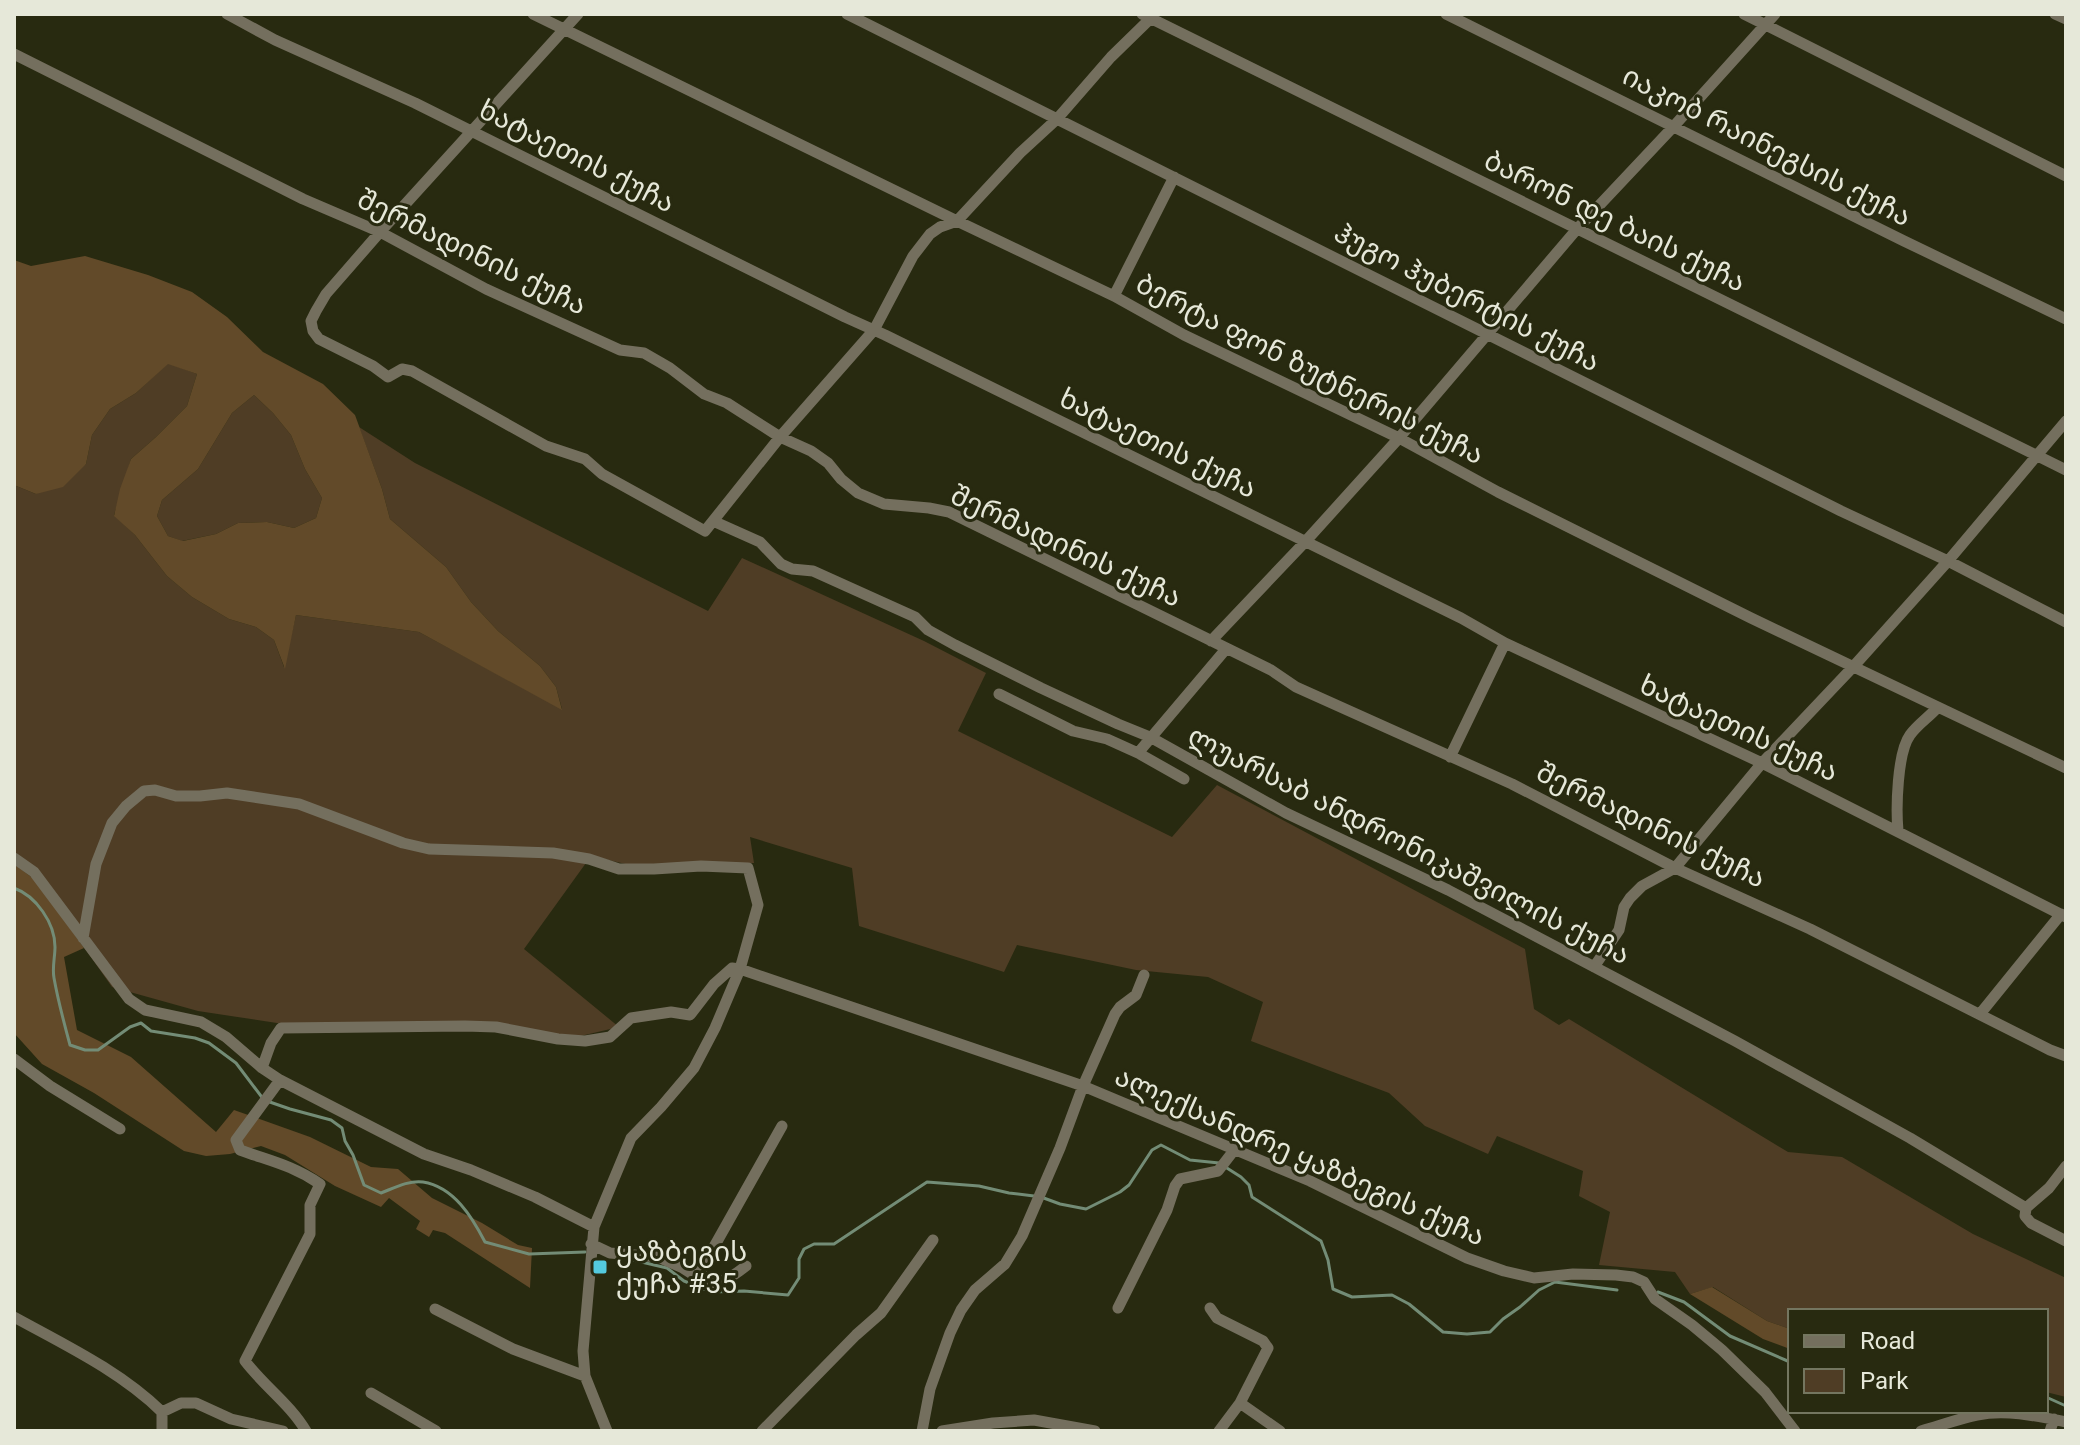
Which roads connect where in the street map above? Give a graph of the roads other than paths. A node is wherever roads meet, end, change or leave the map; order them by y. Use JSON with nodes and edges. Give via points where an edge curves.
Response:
{"nodes":[{"id":1,"x":227,"y":14,"type":"edge"},
{"id":2,"x":533,"y":14,"type":"edge"},
{"id":3,"x":578,"y":14,"type":"edge"},
{"id":4,"x":847,"y":14,"type":"edge"},
{"id":5,"x":1446,"y":14,"type":"edge"},
{"id":6,"x":1744,"y":14,"type":"edge"},
{"id":7,"x":1775,"y":14,"type":"edge"},
{"id":8,"x":2055,"y":14,"type":"edge"},
{"id":9,"x":1146,"y":16,"type":"edge"},
{"id":10,"x":2066,"y":19,"type":"edge"},
{"id":11,"x":1766,"y":25,"type":"junction"},
{"id":12,"x":564,"y":30,"type":"junction"},
{"id":13,"x":14,"y":54,"type":"edge"},
{"id":14,"x":1057,"y":119,"type":"junction"},
{"id":15,"x":1674,"y":126,"type":"junction"},
{"id":16,"x":471,"y":131,"type":"junction"},
{"id":17,"x":2066,"y":176,"type":"edge"},
{"id":18,"x":1174,"y":177,"type":"junction"},
{"id":19,"x":957,"y":221,"type":"junction"},
{"id":20,"x":1577,"y":229,"type":"junction"},
{"id":21,"x":380,"y":232,"type":"junction"},
{"id":22,"x":1114,"y":296,"type":"junction"},
{"id":23,"x":2066,"y":319,"type":"edge"},
{"id":24,"x":874,"y":330,"type":"junction"},
{"id":25,"x":1488,"y":334,"type":"junction"},
{"id":26,"x":2066,"y":421,"type":"edge"},
{"id":27,"x":780,"y":437,"type":"junction"},
{"id":28,"x":1399,"y":438,"type":"junction"},
{"id":29,"x":2035,"y":455,"type":"junction"},
{"id":30,"x":2066,"y":470,"type":"edge"},
{"id":31,"x":713,"y":521,"type":"junction"},
{"id":32,"x":1305,"y":542,"type":"junction"},
{"id":33,"x":1948,"y":561,"type":"junction"},
{"id":34,"x":2066,"y":622,"type":"edge"},
{"id":35,"x":1211,"y":641,"type":"junction"},
{"id":36,"x":1505,"y":643,"type":"junction"},
{"id":37,"x":1226,"y":649,"type":"junction"},
{"id":38,"x":1853,"y":667,"type":"junction"},
{"id":39,"x":999,"y":694,"type":"dead end"},
{"id":40,"x":1937,"y":708,"type":"junction"},
{"id":41,"x":1150,"y":737,"type":"junction"},
{"id":42,"x":1138,"y":753,"type":"junction"},
{"id":43,"x":1450,"y":757,"type":"junction"},
{"id":44,"x":1762,"y":763,"type":"junction"},
{"id":45,"x":2066,"y":768,"type":"edge"},
{"id":46,"x":1184,"y":779,"type":"dead end"},
{"id":47,"x":1898,"y":831,"type":"junction"},
{"id":48,"x":14,"y":858,"type":"edge"},
{"id":49,"x":1675,"y":868,"type":"junction"},
{"id":50,"x":2064,"y":916,"type":"edge"},
{"id":51,"x":83,"y":938,"type":"junction"},
{"id":52,"x":1594,"y":967,"type":"junction"},
{"id":53,"x":740,"y":969,"type":"junction"},
{"id":54,"x":1144,"y":975,"type":"dead end"},
{"id":55,"x":1980,"y":1014,"type":"junction"},
{"id":56,"x":2066,"y":1056,"type":"edge"},
{"id":57,"x":14,"y":1059,"type":"edge"},
{"id":58,"x":262,"y":1068,"type":"junction"},
{"id":59,"x":280,"y":1080,"type":"junction"},
{"id":60,"x":1083,"y":1086,"type":"junction"},
{"id":61,"x":782,"y":1126,"type":"dead end"},
{"id":62,"x":120,"y":1129,"type":"dead end"},
{"id":63,"x":1233,"y":1152,"type":"junction"},
{"id":64,"x":2066,"y":1166,"type":"edge"},
{"id":65,"x":2026,"y":1208,"type":"junction"},
{"id":66,"x":594,"y":1227,"type":"junction"},
{"id":67,"x":933,"y":1240,"type":"dead end"},
{"id":68,"x":2066,"y":1241,"type":"edge"},
{"id":69,"x":591,"y":1244,"type":"junction"},
{"id":70,"x":746,"y":1266,"type":"dead end"},
{"id":71,"x":697,"y":1277,"type":"junction"},
{"id":72,"x":1118,"y":1308,"type":"dead end"},
{"id":73,"x":1210,"y":1308,"type":"dead end"},
{"id":74,"x":435,"y":1309,"type":"dead end"},
{"id":75,"x":14,"y":1317,"type":"edge"},
{"id":76,"x":585,"y":1376,"type":"junction"},
{"id":77,"x":371,"y":1393,"type":"dead end"},
{"id":78,"x":1240,"y":1403,"type":"junction"},
{"id":79,"x":162,"y":1412,"type":"junction"},
{"id":80,"x":2056,"y":1424,"type":"edge"},
{"id":81,"x":162,"y":1431,"type":"edge"},
{"id":82,"x":283,"y":1431,"type":"edge"},
{"id":83,"x":306,"y":1431,"type":"edge"},
{"id":84,"x":436,"y":1431,"type":"edge"},
{"id":85,"x":607,"y":1431,"type":"edge"},
{"id":86,"x":762,"y":1431,"type":"edge"},
{"id":87,"x":922,"y":1431,"type":"edge"},
{"id":88,"x":942,"y":1431,"type":"edge"},
{"id":89,"x":1095,"y":1431,"type":"edge"},
{"id":90,"x":1219,"y":1431,"type":"edge"},
{"id":91,"x":1280,"y":1431,"type":"edge"},
{"id":92,"x":1795,"y":1431,"type":"edge"},
{"id":93,"x":1921,"y":1431,"type":"edge"}],
"edges":[{"from":1,"to":16,"type":"street","name":"ხატაეთის ქუჩა"},
{"from":2,"to":12,"type":"street","name":"ბერტა ფონ ზუტნერის ქუჩა"},
{"from":3,"to":12,"type":"street"},
{"from":4,"to":14,"type":"street","name":"ჰუგო ჰუბერტის ქუჩა"},
{"from":5,"to":15,"type":"street","name":"იაკობ რაინეგსის ქუჩა"},
{"from":6,"to":11,"type":"street"},
{"from":7,"to":11,"type":"street"},
{"from":8,"to":10,"type":"street"},
{"from":9,"to":14,"type":"street"},
{"from":9,"to":20,"type":"street","name":"ბარონ დე ბაის ქუჩა"},
{"from":11,"to":15,"type":"street"},
{"from":11,"to":17,"type":"street"},
{"from":12,"to":16,"type":"street"},
{"from":12,"to":19,"type":"street","name":"ბერტა ფონ ზუტნერის ქუჩა"},
{"from":13,"to":21,"type":"street","name":"შერმადინის ქუჩა","via":[[303,199]]},
{"from":14,"to":18,"type":"street","name":"ჰუგო ჰუბერტის ქუჩა"},
{"from":14,"to":19,"type":"street"},
{"from":15,"to":20,"type":"street"},
{"from":15,"to":23,"type":"street","name":"იაკობ რაინეგსის ქუჩა"},
{"from":16,"to":21,"type":"street"},
{"from":16,"to":24,"type":"street","name":"ხატაეთის ქუჩა"},
{"from":18,"to":22,"type":"street"},
{"from":18,"to":25,"type":"street","name":"ჰუგო ჰუბერტის ქუჩა"},
{"from":19,"to":22,"type":"street","name":"ბერტა ფონ ზუტნერის ქუჩა"},
{"from":19,"to":24,"type":"street","via":[[930,234],[913,256]]},
{"from":20,"to":25,"type":"street"},
{"from":20,"to":29,"type":"street","name":"ბარონ დე ბაის ქუჩა"},
{"from":21,"to":27,"type":"street","name":"შერმადინის ქუჩა","via":[[486,289],[620,350],[644,353]]},
{"from":21,"to":31,"type":"street","via":[[326,294],[311,321],[319,339],[388,377],[402,369],[412,371],[546,446],[585,459],[602,474],[705,531]]},
{"from":22,"to":28,"type":"street","name":"ბერტა ფონ ზუტნერის ქუჩა"},
{"from":24,"to":27,"type":"street"},
{"from":24,"to":32,"type":"street","name":"ხატაეთის ქუჩა"},
{"from":25,"to":28,"type":"street"},
{"from":25,"to":33,"type":"street","name":"ჰუგო ჰუბერტის ქუჩა"},
{"from":26,"to":29,"type":"street"},
{"from":27,"to":31,"type":"street"},
{"from":27,"to":35,"type":"street","name":"შერმადინის ქუჩა","via":[[828,463],[858,493],[884,504],[949,512]]},
{"from":28,"to":32,"type":"street"},
{"from":28,"to":38,"type":"street","name":"ბერტა ფონ ზუტნერის ქუჩა"},
{"from":29,"to":30,"type":"street","name":"ბარონ დე ბაის ქუჩა"},
{"from":29,"to":33,"type":"street"},
{"from":31,"to":41,"type":"street","name":"ლუარსაბ ანდრონიკაშვილის ქუჩა","via":[[760,542],[781,564],[873,596],[1029,682]]},
{"from":32,"to":35,"type":"street"},
{"from":32,"to":36,"type":"street","name":"ხატაეთის ქუჩა"},
{"from":33,"to":34,"type":"street","name":"ჰუგო ჰუბერტის ქუჩა"},
{"from":33,"to":38,"type":"street"},
{"from":35,"to":37,"type":"street","name":"შერმადინის ქუჩა"},
{"from":36,"to":43,"type":"street"},
{"from":36,"to":44,"type":"street","name":"ხატაეთის ქუჩა"},
{"from":37,"to":41,"type":"street"},
{"from":37,"to":43,"type":"street","name":"შერმადინის ქუჩა"},
{"from":38,"to":40,"type":"street","name":"ბერტა ფონ ზუტნერის ქუჩა"},
{"from":38,"to":44,"type":"street"},
{"from":39,"to":42,"type":"street","via":[[1073,731]]},
{"from":40,"to":45,"type":"street","name":"ბერტა ფონ ზუტნერის ქუჩა"},
{"from":40,"to":47,"type":"street","via":[[1909,736],[1903,750]]},
{"from":41,"to":42,"type":"street"},
{"from":41,"to":52,"type":"street","name":"ლუარსაბ ანდრონიკაშვილის ქუჩა","via":[[1286,813]]},
{"from":42,"to":46,"type":"street"},
{"from":43,"to":49,"type":"street","name":"შერმადინის ქუჩა"},
{"from":44,"to":47,"type":"street","name":"ხატაეთის ქუჩა"},
{"from":44,"to":49,"type":"street"},
{"from":47,"to":50,"type":"street","name":"ხატაეთის ქუჩა"},
{"from":48,"to":51,"type":"street","via":[[34,872]]},
{"from":49,"to":52,"type":"street","via":[[1630,898],[1619,930]]},
{"from":49,"to":55,"type":"street","name":"შერმადინის ქუჩა"},
{"from":50,"to":55,"type":"street"},
{"from":51,"to":53,"type":"street","via":[[96,864],[112,823],[126,806],[144,791],[176,796],[227,793],[299,804],[429,849],[553,853],[619,869],[748,868],[758,905]]},
{"from":51,"to":58,"type":"street","via":[[129,999],[145,1010],[201,1022]]},
{"from":52,"to":65,"type":"street","name":"ლუარსაბ ანდრონიკაშვილის ქუჩა","via":[[1896,1130]]},
{"from":53,"to":58,"type":"street","via":[[732,968],[714,984],[690,1015],[631,1018],[610,1037],[558,1039],[465,1026],[281,1028]]},
{"from":53,"to":60,"type":"street","name":"ალექსანდრე ყაზბეგის ქუჩა"},
{"from":53,"to":66,"type":"street","via":[[694,1068],[631,1138]]},
{"from":54,"to":60,"type":"street","via":[[1136,995],[1115,1014]]},
{"from":55,"to":56,"type":"street","name":"შერმადინის ქუჩა"},
{"from":57,"to":62,"type":"street"},
{"from":58,"to":59,"type":"street"},
{"from":59,"to":66,"type":"street","via":[[424,1154],[535,1197]]},
{"from":59,"to":83,"type":"street","via":[[236,1140],[240,1150],[278,1161],[320,1184],[310,1205],[310,1234],[245,1361]]},
{"from":60,"to":63,"type":"street","name":"ალექსანდრე ყაზბეგის ქუჩა"},
{"from":60,"to":87,"type":"street","via":[[1022,1236],[1005,1264],[975,1290],[950,1333]]},
{"from":61,"to":71,"type":"street"},
{"from":63,"to":72,"type":"street","via":[[1218,1171],[1180,1179]]},
{"from":63,"to":92,"type":"street","name":"ალექსანდრე ყაზბეგის ქუჩა","via":[[1310,1181],[1504,1271],[1534,1278],[1616,1275],[1644,1282],[1655,1299],[1722,1350],[1765,1392]]},
{"from":64,"to":65,"type":"street"},
{"from":65,"to":68,"type":"street","name":"ლუარსაბ ანდრონიკაშვილის ქუჩა","via":[[2031,1223]]},
{"from":66,"to":69,"type":"street"},
{"from":67,"to":86,"type":"street","via":[[881,1313]]},
{"from":69,"to":71,"type":"street","via":[[610,1253],[658,1257]]},
{"from":69,"to":76,"type":"street"},
{"from":70,"to":71,"type":"street","via":[[715,1284]]},
{"from":73,"to":78,"type":"street","via":[[1217,1318],[1268,1348]]},
{"from":74,"to":76,"type":"street","via":[[513,1349]]},
{"from":75,"to":79,"type":"street","via":[[113,1373]]},
{"from":76,"to":85,"type":"street"},
{"from":77,"to":84,"type":"street"},
{"from":78,"to":90,"type":"street"},
{"from":78,"to":91,"type":"street"},
{"from":79,"to":81,"type":"street"},
{"from":79,"to":82,"type":"street","via":[[196,1403],[231,1419]]},
{"from":80,"to":93,"type":"street","via":[[2002,1413]]},
{"from":88,"to":89,"type":"street","via":[[1034,1420]]}]}
